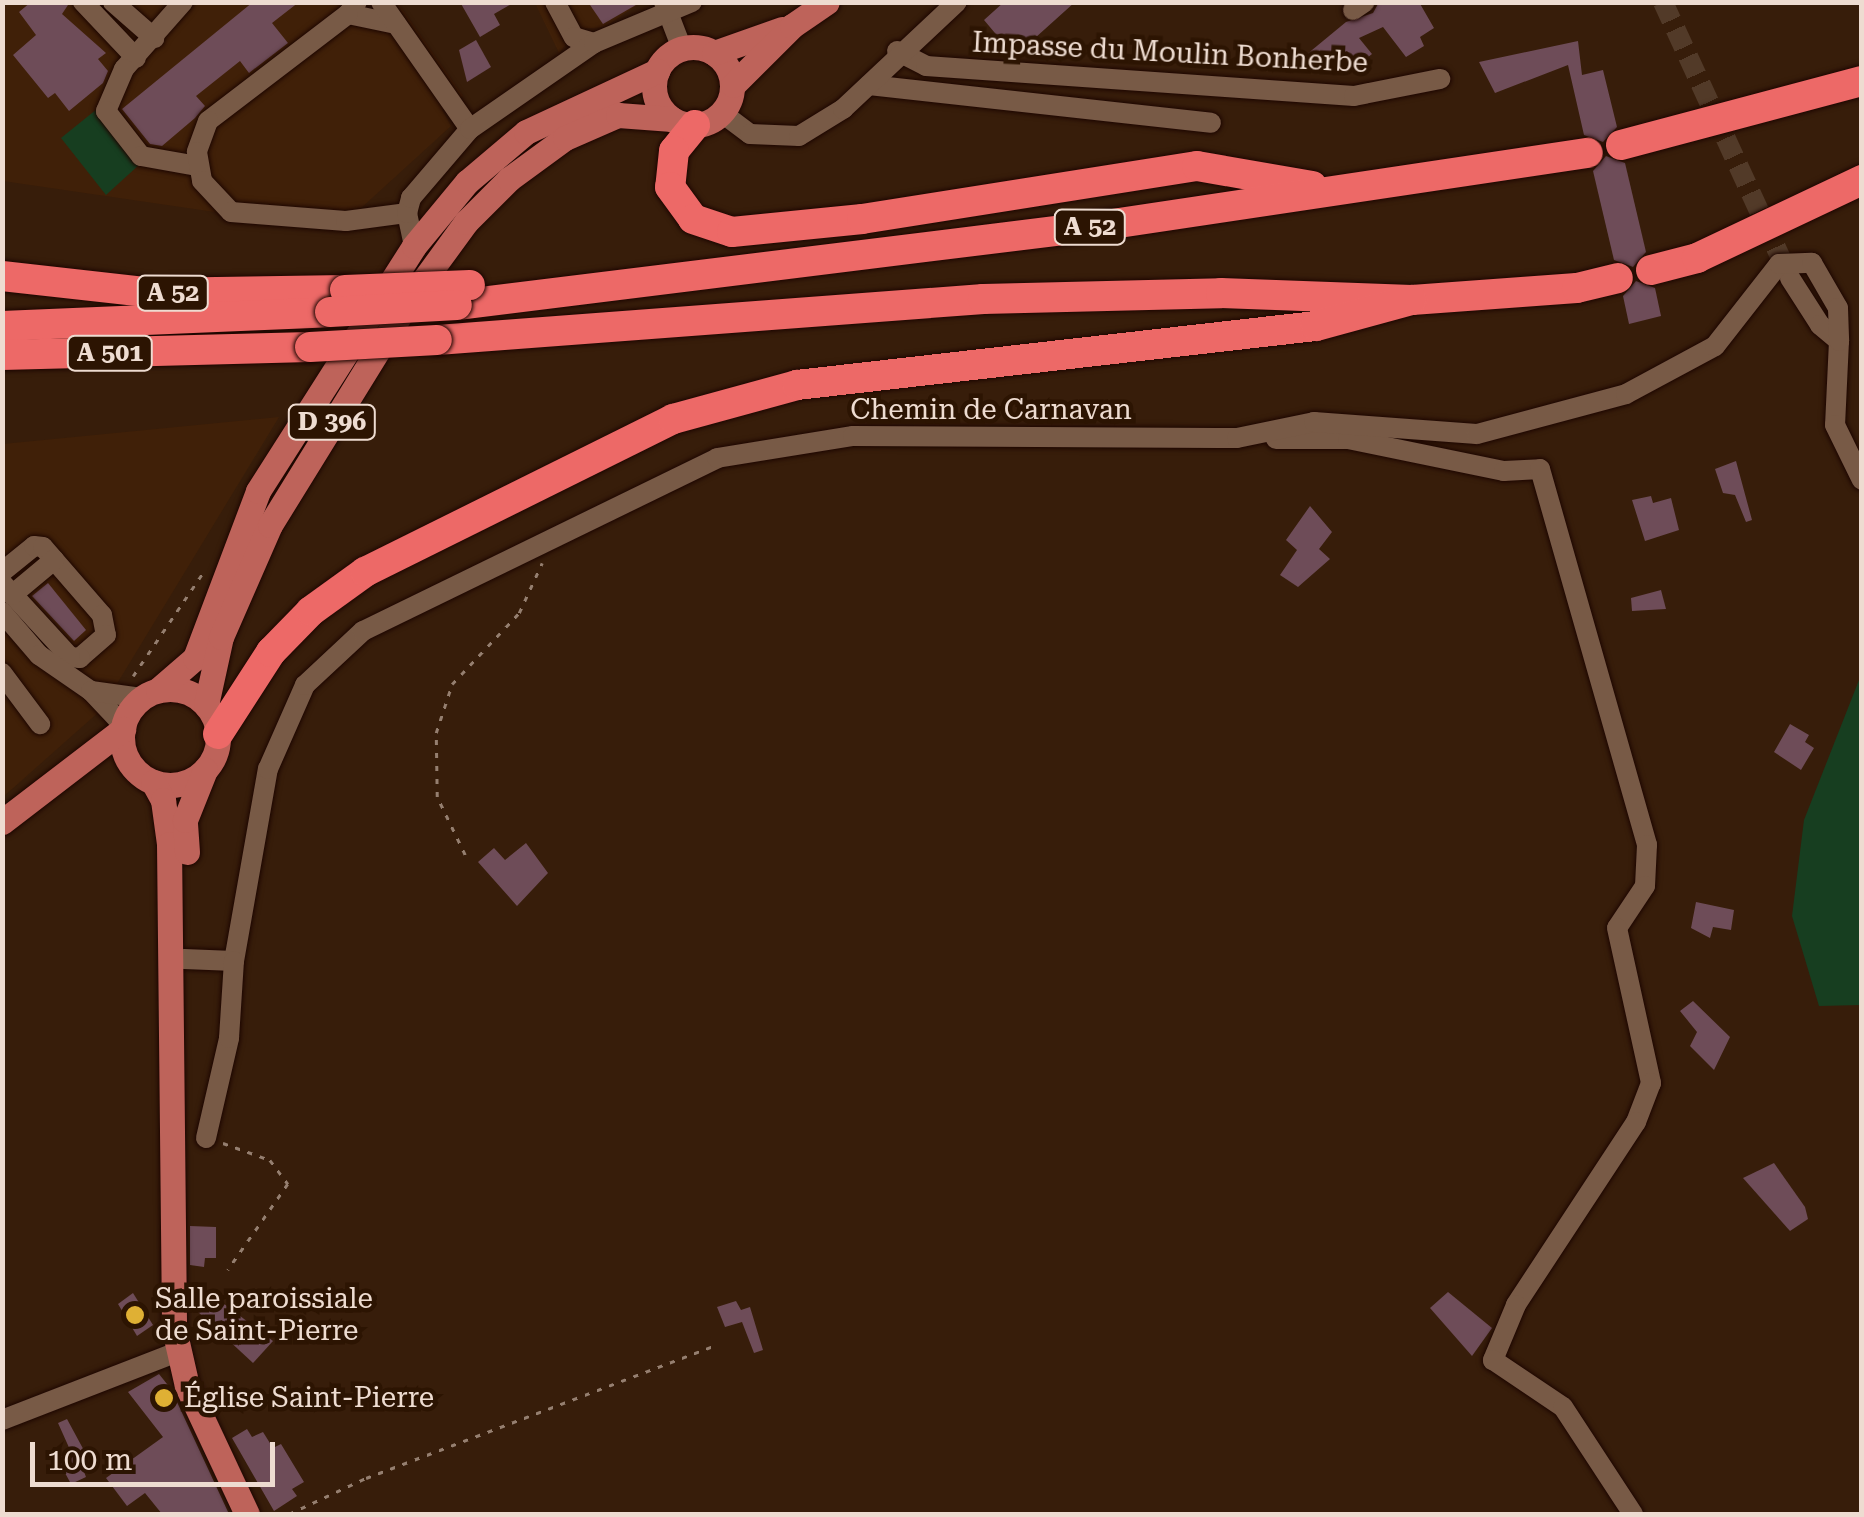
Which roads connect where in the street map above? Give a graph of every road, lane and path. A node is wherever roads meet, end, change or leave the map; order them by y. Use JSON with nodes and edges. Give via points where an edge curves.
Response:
{"nodes":[{"id":1,"x":183,"y":2,"type":"edge"},
{"id":2,"x":381,"y":2,"type":"edge"},
{"id":3,"x":554,"y":2,"type":"edge"},
{"id":4,"x":692,"y":2,"type":"edge"},
{"id":5,"x":828,"y":2,"type":"edge"},
{"id":6,"x":956,"y":2,"type":"edge"},
{"id":7,"x":99,"y":4,"type":"edge"},
{"id":8,"x":666,"y":7,"type":"edge"},
{"id":9,"x":353,"y":8,"type":"edge"},
{"id":10,"x":396,"y":24,"type":"junction"},
{"id":11,"x":792,"y":26,"type":"junction"},
{"id":12,"x":154,"y":38,"type":"junction"},
{"id":13,"x":594,"y":43,"type":"junction"},
{"id":14,"x":682,"y":49,"type":"junction"},
{"id":15,"x":714,"y":52,"type":"junction"},
{"id":16,"x":897,"y":52,"type":"junction"},
{"id":17,"x":136,"y":58,"type":"junction"},
{"id":18,"x":657,"y":71,"type":"junction"},
{"id":19,"x":1440,"y":79,"type":"dead end"},
{"id":20,"x":1862,"y":81,"type":"edge"},
{"id":21,"x":869,"y":85,"type":"junction"},
{"id":22,"x":733,"y":86,"type":"junction"},
{"id":23,"x":696,"y":119,"type":"junction"},
{"id":24,"x":1211,"y":123,"type":"dead end"},
{"id":25,"x":470,"y":129,"type":"junction"},
{"id":26,"x":1621,"y":145,"type":"dead end"},
{"id":27,"x":1588,"y":153,"type":"dead end"},
{"id":28,"x":198,"y":166,"type":"junction"},
{"id":29,"x":1862,"y":180,"type":"edge"},
{"id":30,"x":1340,"y":191,"type":"junction"},
{"id":31,"x":407,"y":213,"type":"junction"},
{"id":32,"x":414,"y":246,"type":"junction"},
{"id":33,"x":1651,"y":270,"type":"dead end"},
{"id":34,"x":2,"y":276,"type":"edge"},
{"id":35,"x":670,"y":276,"type":"joint"},
{"id":36,"x":1618,"y":278,"type":"dead end"},
{"id":37,"x":1790,"y":278,"type":"tunnel mouth"},
{"id":38,"x":1412,"y":300,"type":"junction"},
{"id":39,"x":338,"y":301,"type":"junction"},
{"id":40,"x":2,"y":326,"type":"edge"},
{"id":41,"x":1839,"y":342,"type":"junction"},
{"id":42,"x":218,"y":351,"type":"junction"},
{"id":43,"x":2,"y":354,"type":"edge"},
{"id":44,"x":2,"y":374,"type":"edge"},
{"id":45,"x":1238,"y":438,"type":"junction"},
{"id":46,"x":1858,"y":470,"type":"edge"},
{"id":47,"x":529,"y":546,"type":"junction"},
{"id":48,"x":54,"y":560,"type":"junction"},
{"id":49,"x":210,"y":563,"type":"dead end"},
{"id":50,"x":2,"y":572,"type":"edge"},
{"id":51,"x":6,"y":597,"type":"edge"},
{"id":52,"x":2,"y":673,"type":"edge"},
{"id":53,"x":91,"y":691,"type":"junction"},
{"id":54,"x":141,"y":692,"type":"junction"},
{"id":55,"x":206,"y":705,"type":"junction"},
{"id":56,"x":40,"y":724,"type":"dead end"},
{"id":57,"x":123,"y":727,"type":"junction"},
{"id":58,"x":218,"y":734,"type":"junction"},
{"id":59,"x":205,"y":770,"type":"junction"},
{"id":60,"x":145,"y":777,"type":"junction"},
{"id":61,"x":31,"y":803,"type":"junction"},
{"id":62,"x":2,"y":822,"type":"edge"},
{"id":63,"x":465,"y":855,"type":"dead end"},
{"id":64,"x":184,"y":959,"type":"junction"},
{"id":65,"x":234,"y":962,"type":"junction"},
{"id":66,"x":170,"y":1127,"type":"junction"},
{"id":67,"x":206,"y":1138,"type":"joint"},
{"id":68,"x":228,"y":1270,"type":"dead end"},
{"id":69,"x":716,"y":1345,"type":"dead end"},
{"id":70,"x":177,"y":1352,"type":"junction"},
{"id":71,"x":2,"y":1420,"type":"edge"},
{"id":72,"x":247,"y":1514,"type":"edge"},
{"id":73,"x":288,"y":1514,"type":"edge"},
{"id":74,"x":1633,"y":1514,"type":"edge"}],
"edges":[{"from":1,"to":12,"type":"street"},
{"from":2,"to":10,"type":"street"},
{"from":3,"to":13,"type":"street","via":[[574,37]]},
{"from":4,"to":8,"type":"street"},
{"from":5,"to":11,"type":"main road"},
{"from":6,"to":16,"type":"street"},
{"from":7,"to":12,"type":"street"},
{"from":7,"to":17,"type":"street"},
{"from":8,"to":13,"type":"street"},
{"from":8,"to":14,"type":"street"},
{"from":9,"to":10,"type":"street"},
{"from":9,"to":28,"type":"street","via":[[208,121]]},
{"from":10,"to":25,"type":"street"},
{"from":11,"to":15,"type":"main road"},
{"from":11,"to":22,"type":"main road"},
{"from":12,"to":17,"type":"street"},
{"from":13,"to":25,"type":"street"},
{"from":14,"to":15,"type":"main road"},
{"from":14,"to":18,"type":"main road"},
{"from":15,"to":22,"type":"main road"},
{"from":16,"to":19,"type":"street","name":"Impasse du Moulin Bonherbe","via":[[926,66],[1354,96]]},
{"from":16,"to":21,"type":"street"},
{"from":17,"to":28,"type":"street","via":[[106,111],[140,156]]},
{"from":18,"to":23,"type":"main road","via":[[656,100]]},
{"from":18,"to":32,"type":"main road","number":"D 396","via":[[526,132],[468,182]]},
{"from":20,"to":26,"type":"highway"},
{"from":21,"to":23,"type":"street","via":[[800,136],[750,134]]},
{"from":21,"to":24,"type":"street"},
{"from":22,"to":23,"type":"main road"},
{"from":23,"to":30,"type":"highway","via":[[674,151],[670,187],[693,220],[732,232],[862,220],[1197,166]]},
{"from":23,"to":55,"type":"main road","number":"D 396","via":[[618,116],[565,138],[466,222],[407,303],[270,525],[221,636]]},
{"from":25,"to":31,"type":"street","via":[[422,181]]},
{"from":27,"to":30,"type":"highway","number":"A 52"},
{"from":28,"to":31,"type":"street","via":[[210,196],[231,212],[346,221]]},
{"from":29,"to":33,"type":"highway","via":[[1696,258]]},
{"from":30,"to":35,"type":"highway","number":"A 52","via":[[841,261]]},
{"from":31,"to":32,"type":"street"},
{"from":32,"to":54,"type":"main road","number":"D 396","via":[[258,491],[195,658]]},
{"from":34,"to":39,"type":"highway","number":"A 52","via":[[153,294]]},
{"from":35,"to":39,"type":"highway","number":"A 501","bridge":true},
{"from":36,"to":38,"type":"highway","number":"A 52","via":[[1577,288]]},
{"from":37,"to":41,"type":"street"},
{"from":38,"to":42,"type":"highway","number":"A 52","bridge":true,"via":[[1221,293],[983,299]]},
{"from":38,"to":58,"type":"highway","via":[[1316,326],[797,385],[672,419],[365,572],[311,611],[271,652]]},
{"from":39,"to":40,"type":"highway","number":"A 501"},
{"from":41,"to":45,"type":"street","name":"Chemin de Carnavan","via":[[1838,308],[1812,263],[1779,264],[1715,346],[1626,394],[1477,434],[1314,422]]},
{"from":41,"to":46,"type":"street","via":[[1835,426]]},
{"from":42,"to":43,"type":"highway","number":"A 501"},
{"from":42,"to":44,"type":"highway","number":"A 52"},
{"from":45,"to":47,"type":"street","name":"Chemin de Carnavan","via":[[853,436],[718,458]]},
{"from":45,"to":74,"type":"street","via":[[1348,439],[1504,471],[1540,469],[1647,844],[1646,886],[1616,928],[1651,1082],[1636,1122],[1516,1305],[1493,1360],[1563,1407]]},
{"from":47,"to":63,"type":"path","via":[[544,565],[519,613],[452,684],[436,733],[438,796]]},
{"from":47,"to":65,"type":"street","name":"Chemin de Carnavan","via":[[364,631],[305,685],[268,769]]},
{"from":48,"to":50,"type":"street","via":[[34,546]]},
{"from":48,"to":51,"type":"street"},
{"from":48,"to":51,"type":"street","via":[[102,615],[106,635],[80,658],[58,651]]},
{"from":49,"to":54,"type":"path"},
{"from":51,"to":53,"type":"street","via":[[59,673]]},
{"from":52,"to":56,"type":"street"},
{"from":53,"to":54,"type":"street"},
{"from":53,"to":57,"type":"street"},
{"from":54,"to":55,"type":"main road","via":[[192,694]]},
{"from":54,"to":57,"type":"main road"},
{"from":55,"to":58,"type":"main road"},
{"from":57,"to":60,"type":"main road","via":[[128,760]]},
{"from":57,"to":61,"type":"main road"},
{"from":58,"to":59,"type":"main road"},
{"from":59,"to":60,"type":"main road","via":[[171,785]]},
{"from":59,"to":64,"type":"main road","via":[[185,820]]},
{"from":60,"to":61,"type":"main road","via":[[100,770]]},
{"from":60,"to":66,"type":"main road","via":[[163,800],[169,844]]},
{"from":61,"to":62,"type":"main road"},
{"from":64,"to":65,"type":"street"},
{"from":64,"to":66,"type":"main road"},
{"from":65,"to":67,"type":"street","name":"Chemin de Carnavan","via":[[228,1038]]},
{"from":66,"to":70,"type":"main road"},
{"from":67,"to":68,"type":"path","via":[[270,1160],[288,1184]]},
{"from":69,"to":73,"type":"path"},
{"from":70,"to":71,"type":"street"},
{"from":70,"to":72,"type":"main road"}]}
